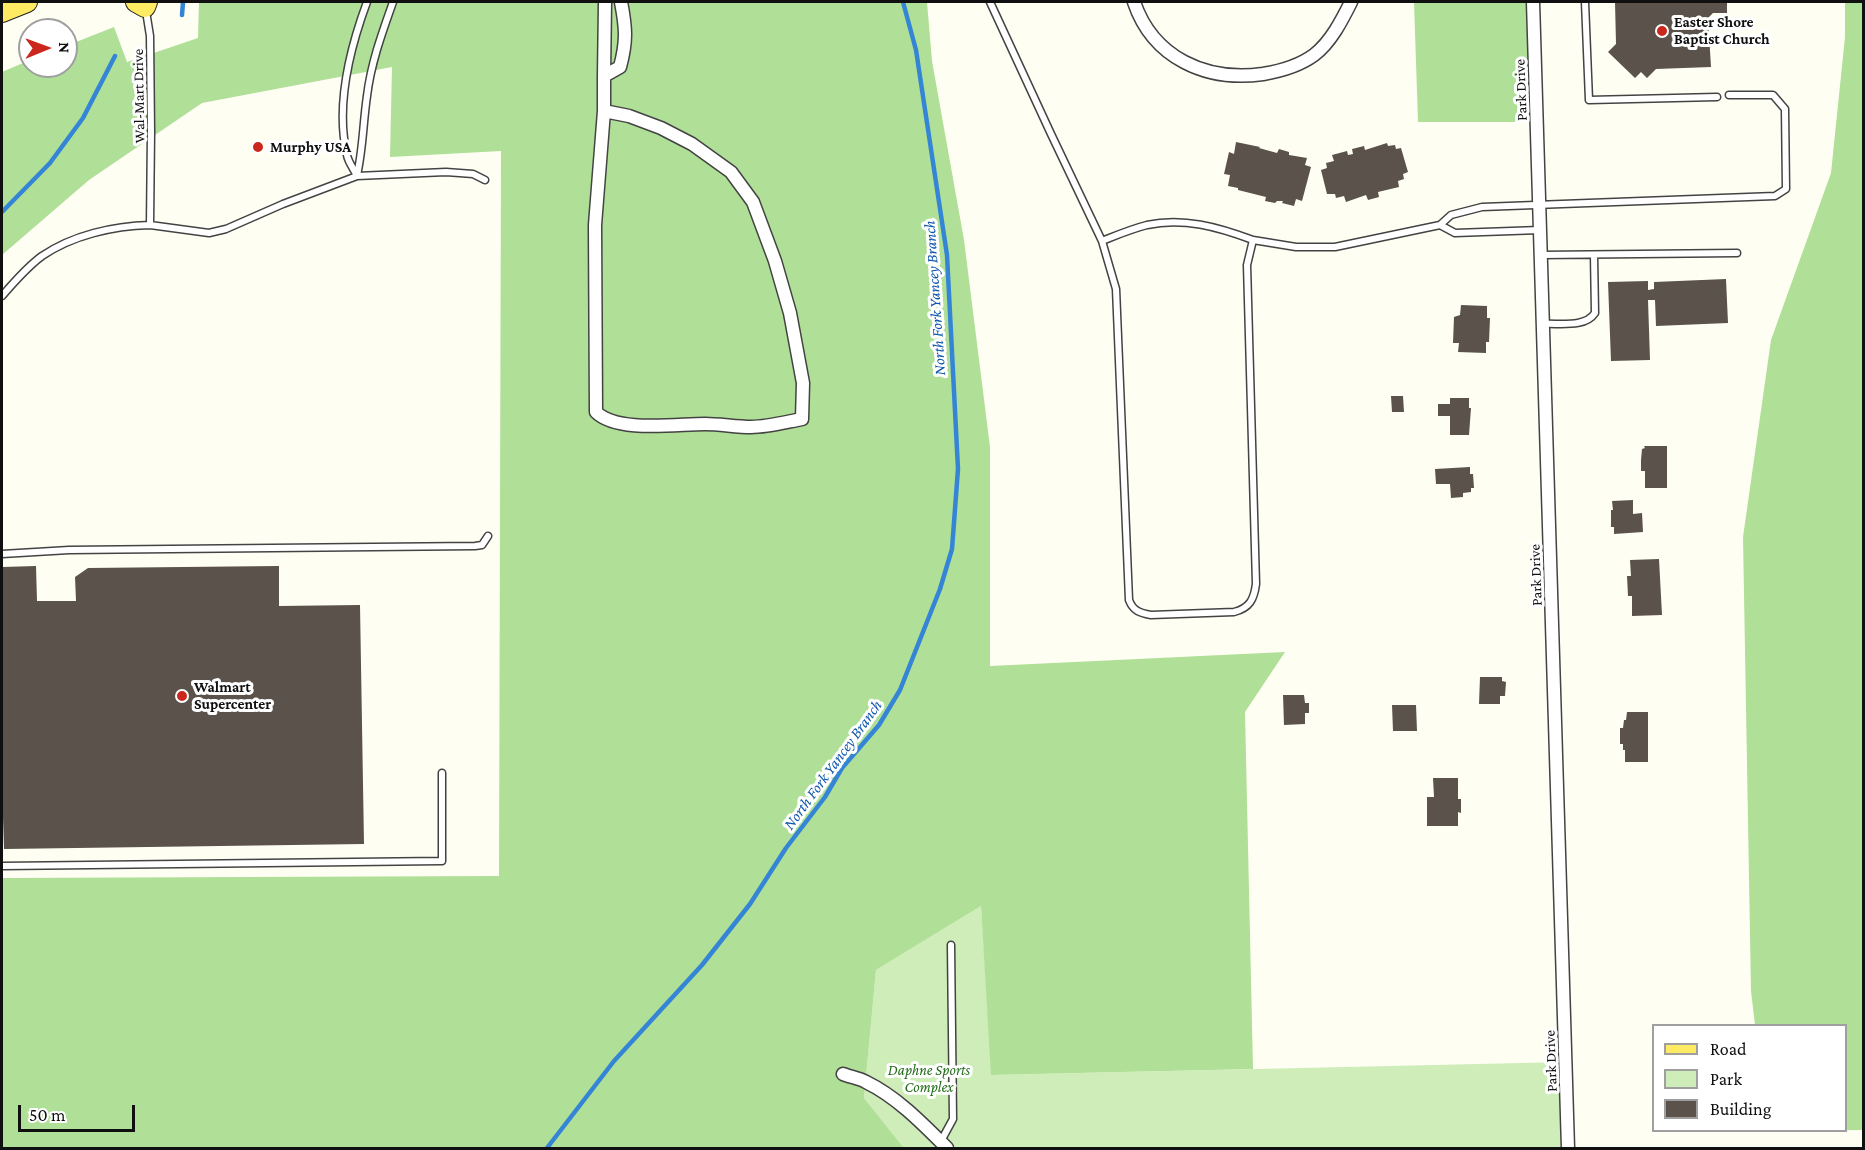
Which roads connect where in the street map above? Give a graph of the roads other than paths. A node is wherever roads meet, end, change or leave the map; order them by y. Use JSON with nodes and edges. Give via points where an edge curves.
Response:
{"nodes":[{"id":1,"x":27,"y":2,"type":"edge"},
{"id":2,"x":367,"y":2,"type":"edge"},
{"id":3,"x":393,"y":2,"type":"edge"},
{"id":4,"x":605,"y":2,"type":"edge"},
{"id":5,"x":621,"y":2,"type":"edge"},
{"id":6,"x":990,"y":2,"type":"edge"},
{"id":7,"x":1134,"y":2,"type":"edge"},
{"id":8,"x":1350,"y":2,"type":"edge"},
{"id":9,"x":1533,"y":2,"type":"edge"},
{"id":10,"x":1585,"y":2,"type":"edge"},
{"id":11,"x":143,"y":3,"type":"edge"},
{"id":12,"x":2,"y":12,"type":"edge"},
{"id":13,"x":604,"y":76,"type":"junction"},
{"id":14,"x":1729,"y":96,"type":"dead end"},
{"id":15,"x":1717,"y":97,"type":"dead end"},
{"id":16,"x":604,"y":111,"type":"junction"},
{"id":17,"x":357,"y":176,"type":"junction"},
{"id":18,"x":485,"y":180,"type":"dead end"},
{"id":19,"x":1540,"y":205,"type":"junction"},
{"id":20,"x":150,"y":225,"type":"junction"},
{"id":21,"x":1440,"y":225,"type":"junction"},
{"id":22,"x":1540,"y":230,"type":"junction"},
{"id":23,"x":1253,"y":240,"type":"junction"},
{"id":24,"x":1102,"y":241,"type":"junction"},
{"id":25,"x":1737,"y":253,"type":"dead end"},
{"id":26,"x":1541,"y":255,"type":"junction"},
{"id":27,"x":1594,"y":255,"type":"junction"},
{"id":28,"x":2,"y":296,"type":"edge"},
{"id":29,"x":1543,"y":324,"type":"junction"},
{"id":30,"x":488,"y":536,"type":"dead end"},
{"id":31,"x":2,"y":554,"type":"edge"},
{"id":32,"x":442,"y":773,"type":"dead end"},
{"id":33,"x":2,"y":866,"type":"edge"},
{"id":34,"x":951,"y":945,"type":"dead end"},
{"id":35,"x":843,"y":1074,"type":"dead end"},
{"id":36,"x":944,"y":1145,"type":"edge"},
{"id":37,"x":1568,"y":1149,"type":"edge"}],
"edges":[{"from":1,"to":12,"type":"main road"},
{"from":2,"to":17,"type":"lane","via":[[355,36],[344,111],[347,157]]},
{"from":3,"to":17,"type":"lane","via":[[377,46]]},
{"from":4,"to":13,"type":"street"},
{"from":5,"to":13,"type":"street","via":[[626,45],[620,67]]},
{"from":6,"to":24,"type":"lane"},
{"from":7,"to":8,"type":"street","via":[[1152,36],[1178,60],[1211,73],[1248,76],[1284,71],[1314,55],[1326,43]]},
{"from":9,"to":19,"type":"street","name":"Park Drive"},
{"from":10,"to":15,"type":"lane","via":[[1589,100]]},
{"from":11,"to":20,"type":"lane","name":"Wal-Mart Drive","via":[[150,36]]},
{"from":13,"to":16,"type":"street"},
{"from":14,"to":19,"type":"lane","via":[[1773,95],[1785,109],[1786,189],[1775,196]]},
{"from":16,"to":16,"type":"street","via":[[595,225],[596,412],[613,422],[639,426],[753,427],[802,419],[803,383],[790,313],[753,202],[731,172],[692,144],[661,128]]},
{"from":17,"to":18,"type":"lane","via":[[455,173],[473,174]]},
{"from":17,"to":20,"type":"lane","via":[[209,233]]},
{"from":19,"to":21,"type":"lane","via":[[1482,207],[1451,215]]},
{"from":19,"to":22,"type":"street","name":"Park Drive"},
{"from":20,"to":28,"type":"lane","via":[[108,229],[68,242],[42,256]]},
{"from":21,"to":22,"type":"lane","via":[[1455,232]]},
{"from":21,"to":23,"type":"lane","via":[[1335,247],[1296,247]]},
{"from":22,"to":26,"type":"street","name":"Park Drive"},
{"from":23,"to":24,"type":"lane","via":[[1209,226],[1179,222],[1147,225]]},
{"from":23,"to":24,"type":"lane","via":[[1247,265],[1255,595],[1243,610],[1234,612],[1163,615],[1140,613],[1129,600],[1116,289]]},
{"from":25,"to":27,"type":"lane"},
{"from":26,"to":27,"type":"lane"},
{"from":26,"to":29,"type":"street","name":"Park Drive"},
{"from":27,"to":29,"type":"lane","via":[[1592,318]]},
{"from":29,"to":37,"type":"street","name":"Park Drive"},
{"from":30,"to":31,"type":"lane","via":[[482,545],[475,546]]},
{"from":32,"to":33,"type":"lane","via":[[442,861]]},
{"from":34,"to":36,"type":"lane","via":[[953,1119]]},
{"from":35,"to":36,"type":"street","via":[[884,1093]]}]}
